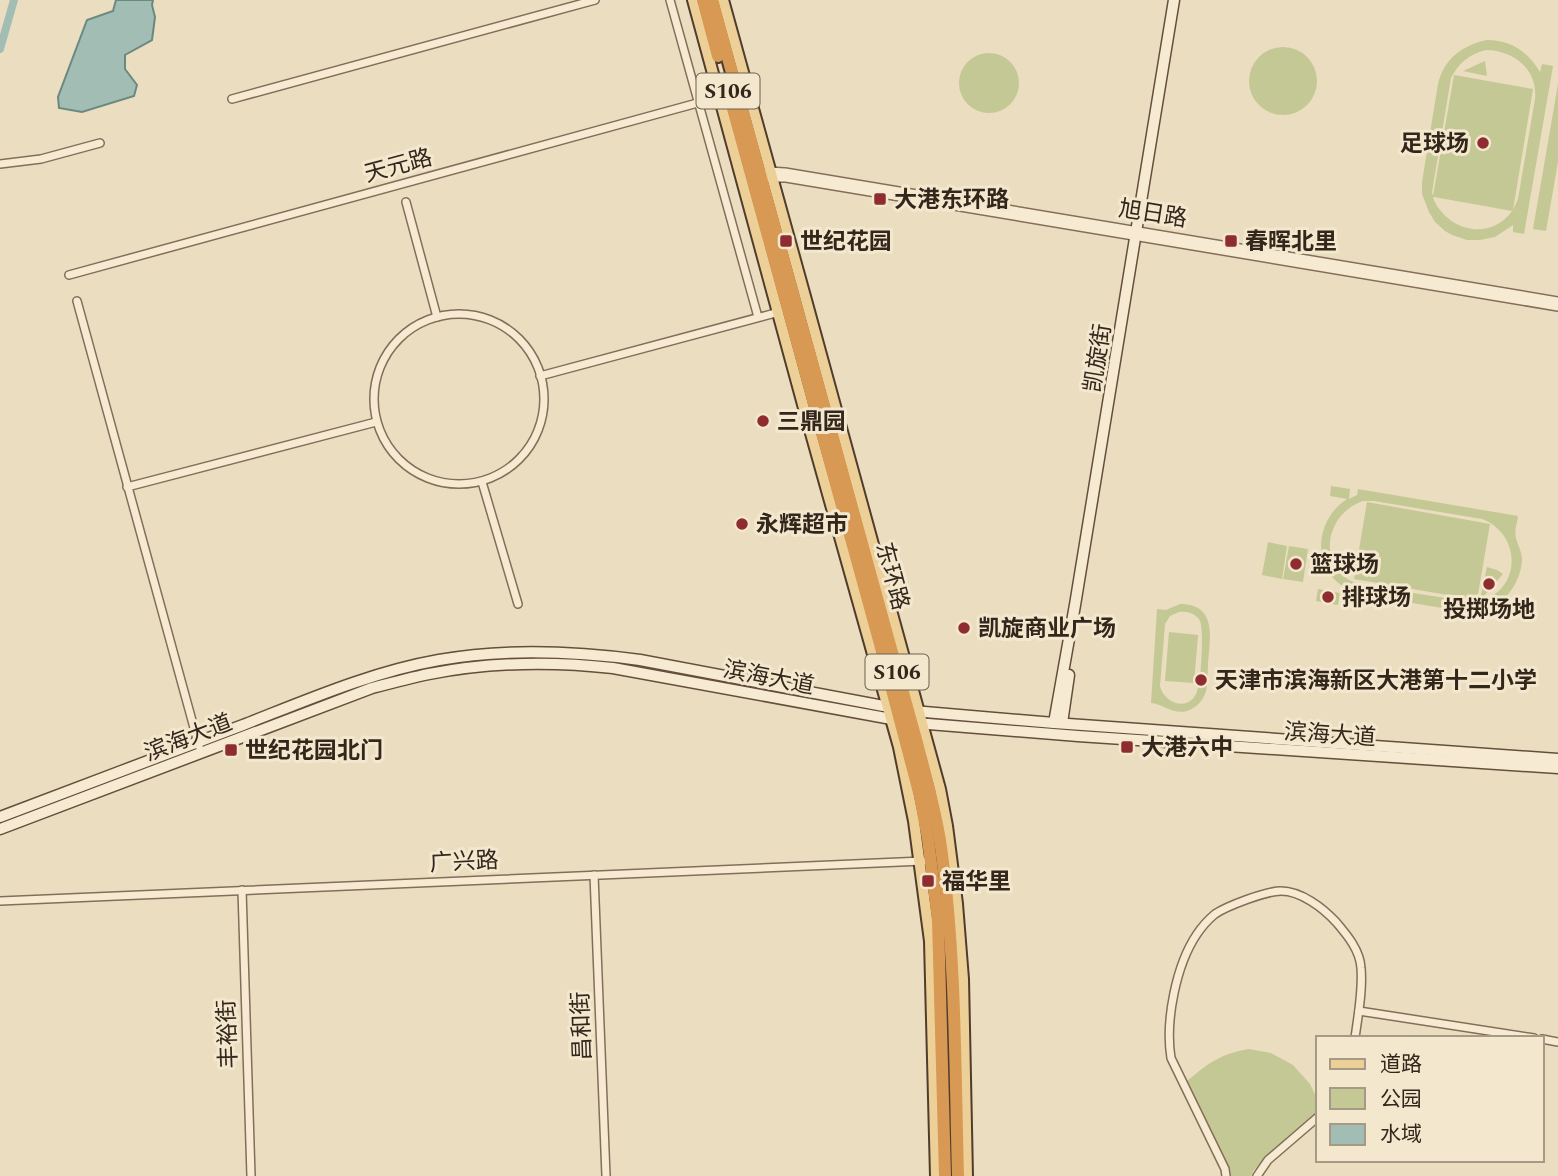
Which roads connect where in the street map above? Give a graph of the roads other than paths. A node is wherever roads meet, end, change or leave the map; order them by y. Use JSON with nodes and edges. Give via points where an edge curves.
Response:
{"nodes":[{"id":1,"x":595,"y":0,"type":"edge"},
{"id":2,"x":670,"y":0,"type":"edge"},
{"id":3,"x":693,"y":0,"type":"edge"},
{"id":4,"x":703,"y":0,"type":"edge"},
{"id":5,"x":712,"y":0,"type":"edge"},
{"id":6,"x":723,"y":0,"type":"edge"},
{"id":7,"x":1177,"y":0,"type":"edge"},
{"id":8,"x":729,"y":95,"type":"junction"},
{"id":9,"x":232,"y":99,"type":"dead end"},
{"id":10,"x":699,"y":103,"type":"junction"},
{"id":11,"x":100,"y":143,"type":"dead end"},
{"id":12,"x":0,"y":164,"type":"edge"},
{"id":13,"x":757,"y":177,"type":"junction"},
{"id":14,"x":406,"y":202,"type":"dead end"},
{"id":15,"x":1139,"y":234,"type":"junction"},
{"id":16,"x":69,"y":275,"type":"dead end"},
{"id":17,"x":77,"y":301,"type":"dead end"},
{"id":18,"x":1558,"y":301,"type":"edge"},
{"id":19,"x":1558,"y":307,"type":"edge"},
{"id":20,"x":793,"y":308,"type":"junction"},
{"id":21,"x":437,"y":317,"type":"junction"},
{"id":22,"x":758,"y":317,"type":"junction"},
{"id":23,"x":540,"y":376,"type":"junction"},
{"id":24,"x":376,"y":422,"type":"junction"},
{"id":25,"x":482,"y":482,"type":"junction"},
{"id":26,"x":127,"y":487,"type":"junction"},
{"id":27,"x":518,"y":604,"type":"dead end"},
{"id":28,"x":905,"y":715,"type":"junction"},
{"id":29,"x":1058,"y":723,"type":"junction"},
{"id":30,"x":197,"y":742,"type":"junction"},
{"id":31,"x":201,"y":754,"type":"junction"},
{"id":32,"x":1558,"y":759,"type":"edge"},
{"id":33,"x":1558,"y":768,"type":"edge"},
{"id":34,"x":0,"y":817,"type":"edge"},
{"id":35,"x":0,"y":829,"type":"edge"},
{"id":36,"x":926,"y":861,"type":"junction"},
{"id":37,"x":594,"y":875,"type":"junction"},
{"id":38,"x":242,"y":890,"type":"junction"},
{"id":39,"x":0,"y":901,"type":"edge"},
{"id":40,"x":1359,"y":1011,"type":"junction"},
{"id":41,"x":1354,"y":1036,"type":"edge"},
{"id":42,"x":1521,"y":1036,"type":"edge"},
{"id":43,"x":1316,"y":1118,"type":"edge"},
{"id":44,"x":251,"y":1176,"type":"edge"},
{"id":45,"x":606,"y":1176,"type":"edge"},
{"id":46,"x":936,"y":1176,"type":"edge"},
{"id":47,"x":945,"y":1176,"type":"edge"},
{"id":48,"x":958,"y":1176,"type":"edge"},
{"id":49,"x":967,"y":1176,"type":"edge"},
{"id":50,"x":1226,"y":1176,"type":"edge"},
{"id":51,"x":1257,"y":1176,"type":"edge"}],
"edges":[{"from":1,"to":9,"type":"street"},
{"from":2,"to":10,"type":"street"},
{"from":3,"to":8,"type":"main road"},
{"from":4,"to":8,"type":"highway","name":"东环路","number":"S106"},
{"from":5,"to":8,"type":"highway","name":"东环路","number":"S106"},
{"from":6,"to":13,"type":"main road"},
{"from":7,"to":15,"type":"main road","name":"凯旋街"},
{"from":8,"to":10,"type":"street","name":"天元路"},
{"from":8,"to":13,"type":"highway","name":"东环路","number":"S106"},
{"from":8,"to":13,"type":"main road"},
{"from":10,"to":16,"type":"street","name":"天元路"},
{"from":10,"to":22,"type":"street"},
{"from":11,"to":12,"type":"street","via":[[41,159]]},
{"from":13,"to":15,"type":"street","name":"旭日路"},
{"from":13,"to":20,"type":"highway","name":"东环路","number":"S106"},
{"from":13,"to":20,"type":"main road"},
{"from":14,"to":21,"type":"street"},
{"from":15,"to":18,"type":"street","name":"旭日路"},
{"from":15,"to":19,"type":"street","name":"旭日路"},
{"from":15,"to":29,"type":"main road","name":"凯旋街"},
{"from":17,"to":26,"type":"street"},
{"from":20,"to":22,"type":"street"},
{"from":20,"to":28,"type":"highway","name":"东环路","number":"S106"},
{"from":20,"to":28,"type":"main road"},
{"from":21,"to":23,"type":"street","via":[[466,314],[495,322],[519,339]]},
{"from":21,"to":24,"type":"street","via":[[412,328],[392,345],[379,369],[373,395]]},
{"from":22,"to":23,"type":"street"},
{"from":23,"to":25,"type":"street","via":[[544,392],[541,421],[529,448],[508,469]]},
{"from":24,"to":25,"type":"street","via":[[387,446],[405,466],[429,479],[455,485]]},
{"from":24,"to":26,"type":"street"},
{"from":25,"to":27,"type":"street"},
{"from":26,"to":30,"type":"street"},
{"from":28,"to":29,"type":"main road","name":"滨海大道"},
{"from":28,"to":30,"type":"main road","name":"滨海大道","via":[[621,657],[507,653],[401,668]]},
{"from":28,"to":31,"type":"main road","name":"滨海大道","via":[[638,671],[512,664],[430,674],[372,688]]},
{"from":28,"to":33,"type":"main road","name":"滨海大道","via":[[1077,736]]},
{"from":28,"to":36,"type":"highway","name":"东环路","number":"S106"},
{"from":28,"to":48,"type":"highway","name":"东环路","number":"S106","via":[[928,788],[949,919]]},
{"from":28,"to":49,"type":"main road","via":[[940,789],[947,826],[963,979]]},
{"from":29,"to":32,"type":"main road","name":"滨海大道"},
{"from":30,"to":31,"type":"street"},
{"from":30,"to":34,"type":"main road","name":"滨海大道"},
{"from":31,"to":35,"type":"main road","name":"滨海大道"},
{"from":36,"to":37,"type":"street","name":"广兴路"},
{"from":36,"to":46,"type":"main road"},
{"from":36,"to":47,"type":"highway","name":"东环路","number":"S106","via":[[938,920]]},
{"from":37,"to":38,"type":"street","name":"广兴路"},
{"from":37,"to":45,"type":"street","name":"昌和街"},
{"from":38,"to":39,"type":"street","name":"广兴路"},
{"from":38,"to":44,"type":"street","name":"丰裕街"},
{"from":40,"to":41,"type":"street"},
{"from":40,"to":42,"type":"street"},
{"from":40,"to":50,"type":"street","via":[[1361,966],[1350,938],[1306,898],[1282,891],[1262,895],[1214,915],[1196,934],[1177,975],[1168,1040],[1171,1058]]},
{"from":43,"to":51,"type":"street","via":[[1268,1160]]}]}
